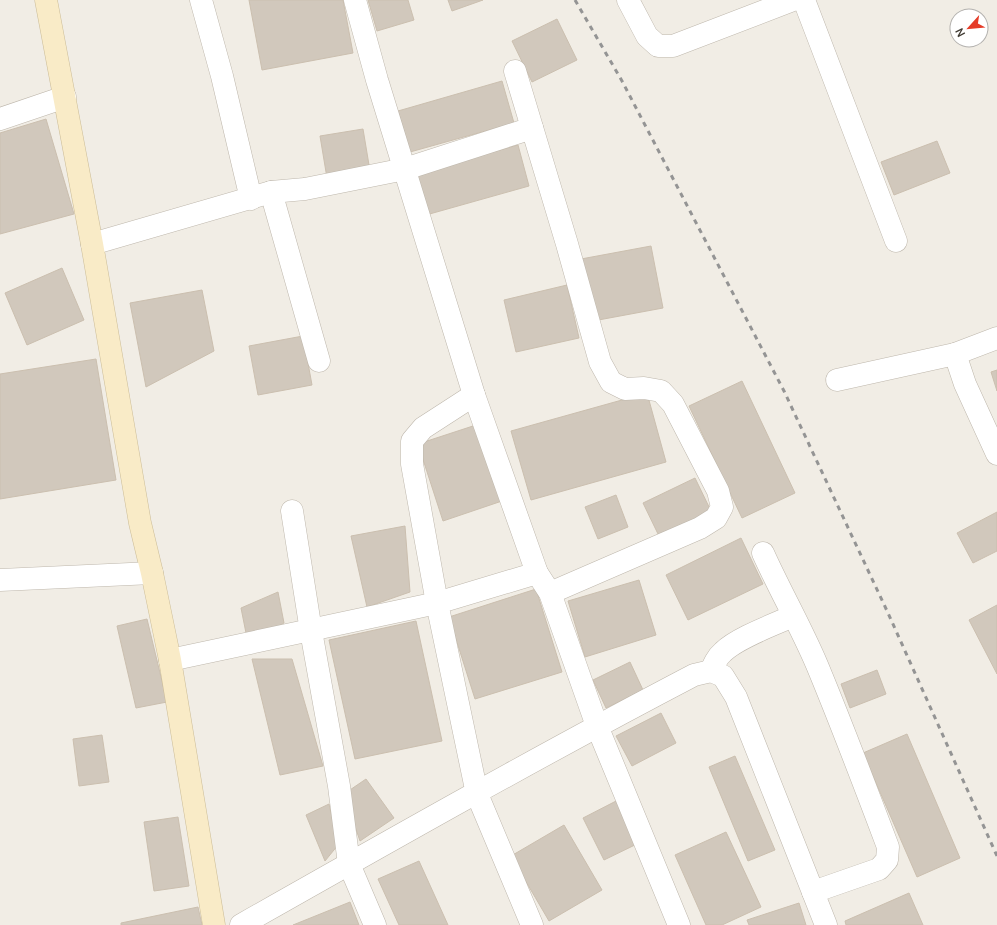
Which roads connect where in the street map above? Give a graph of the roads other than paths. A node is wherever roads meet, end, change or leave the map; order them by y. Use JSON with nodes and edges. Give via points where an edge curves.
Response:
{"nodes":[{"id":1,"x":46,"y":0,"type":"edge"},
{"id":2,"x":201,"y":0,"type":"edge"},
{"id":3,"x":355,"y":0,"type":"edge"},
{"id":4,"x":628,"y":0,"type":"edge"},
{"id":5,"x":804,"y":0,"type":"edge"},
{"id":6,"x":786,"y":1,"type":"edge"},
{"id":7,"x":515,"y":71,"type":"dead end"},
{"id":8,"x":65,"y":97,"type":"junction"},
{"id":9,"x":0,"y":119,"type":"edge"},
{"id":10,"x":532,"y":128,"type":"junction"},
{"id":11,"x":404,"y":169,"type":"junction"},
{"id":12,"x":261,"y":195,"type":"junction"},
{"id":13,"x":896,"y":240,"type":"dead end"},
{"id":14,"x":92,"y":244,"type":"junction"},
{"id":15,"x":997,"y":338,"type":"edge"},
{"id":16,"x":954,"y":354,"type":"junction"},
{"id":17,"x":319,"y":361,"type":"dead end"},
{"id":18,"x":837,"y":380,"type":"dead end"},
{"id":19,"x":474,"y":395,"type":"junction"},
{"id":20,"x":997,"y":454,"type":"edge"},
{"id":21,"x":292,"y":511,"type":"dead end"},
{"id":22,"x":762,"y":553,"type":"dead end"},
{"id":23,"x":537,"y":573,"type":"junction"},
{"id":24,"x":152,"y":574,"type":"junction"},
{"id":25,"x":0,"y":580,"type":"edge"},
{"id":26,"x":550,"y":594,"type":"junction"},
{"id":27,"x":437,"y":603,"type":"junction"},
{"id":28,"x":792,"y":616,"type":"junction"},
{"id":29,"x":311,"y":631,"type":"junction"},
{"id":30,"x":170,"y":660,"type":"junction"},
{"id":31,"x":711,"y":670,"type":"junction"},
{"id":32,"x":596,"y":726,"type":"junction"},
{"id":33,"x":477,"y":794,"type":"junction"},
{"id":34,"x":349,"y":864,"type":"junction"},
{"id":35,"x":813,"y":892,"type":"junction"},
{"id":36,"x":214,"y":925,"type":"edge"},
{"id":37,"x":241,"y":925,"type":"edge"},
{"id":38,"x":374,"y":925,"type":"edge"},
{"id":39,"x":532,"y":925,"type":"edge"},
{"id":40,"x":679,"y":925,"type":"edge"},
{"id":41,"x":826,"y":925,"type":"edge"}],
"edges":[{"from":1,"to":8,"type":"street"},
{"from":2,"to":12,"type":"street","via":[[222,76]]},
{"from":3,"to":11,"type":"street"},
{"from":4,"to":6,"type":"street","via":[[647,36],[658,46],[673,46]]},
{"from":5,"to":13,"type":"street"},
{"from":7,"to":10,"type":"street"},
{"from":8,"to":9,"type":"street"},
{"from":8,"to":14,"type":"street"},
{"from":10,"to":11,"type":"street"},
{"from":10,"to":26,"type":"street","via":[[600,362],[611,382],[625,389],[644,388],[661,391],[673,404],[718,491],[722,506],[716,518],[700,528]]},
{"from":11,"to":12,"type":"street","via":[[305,190]]},
{"from":11,"to":19,"type":"street"},
{"from":12,"to":14,"type":"street"},
{"from":12,"to":17,"type":"street"},
{"from":14,"to":24,"type":"street","via":[[140,523]]},
{"from":15,"to":16,"type":"street"},
{"from":16,"to":18,"type":"street"},
{"from":16,"to":20,"type":"street"},
{"from":19,"to":23,"type":"street"},
{"from":19,"to":27,"type":"street","via":[[423,428],[412,441],[412,464]]},
{"from":21,"to":29,"type":"street"},
{"from":22,"to":28,"type":"street"},
{"from":23,"to":26,"type":"street"},
{"from":23,"to":27,"type":"street"},
{"from":24,"to":25,"type":"street"},
{"from":24,"to":30,"type":"street"},
{"from":26,"to":32,"type":"street"},
{"from":27,"to":29,"type":"street"},
{"from":27,"to":33,"type":"street"},
{"from":28,"to":31,"type":"street","via":[[733,644],[722,652]]},
{"from":28,"to":35,"type":"street","via":[[817,665],[888,847],[887,860],[879,869]]},
{"from":29,"to":30,"type":"street"},
{"from":29,"to":34,"type":"street","via":[[339,786]]},
{"from":30,"to":36,"type":"street"},
{"from":31,"to":32,"type":"street","via":[[694,675]]},
{"from":31,"to":35,"type":"street","via":[[723,676],[736,697]]},
{"from":32,"to":33,"type":"street"},
{"from":32,"to":40,"type":"street"},
{"from":33,"to":34,"type":"street"},
{"from":33,"to":39,"type":"street"},
{"from":34,"to":37,"type":"street"},
{"from":34,"to":38,"type":"street"},
{"from":35,"to":41,"type":"street"}]}
